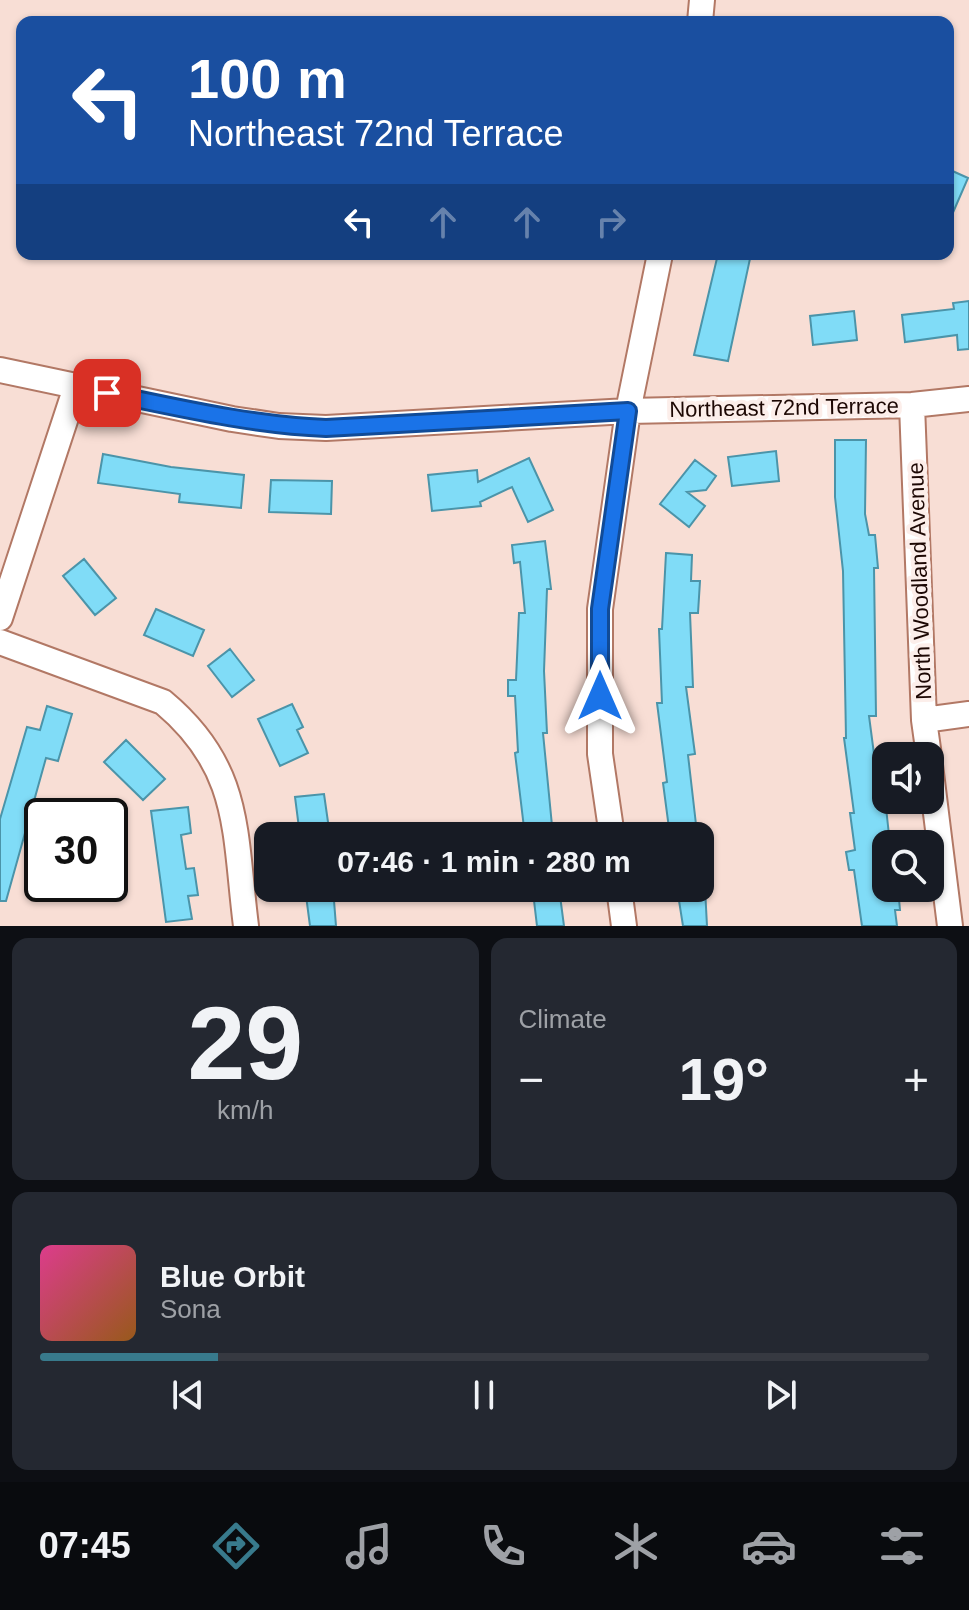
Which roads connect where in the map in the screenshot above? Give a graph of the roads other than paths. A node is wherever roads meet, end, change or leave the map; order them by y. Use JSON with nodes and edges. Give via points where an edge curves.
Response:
{"nodes":[{"id":1,"x":659,"y":260,"type":"edge"},
{"id":2,"x":0,"y":370,"type":"edge"},
{"id":3,"x":76,"y":387,"type":"junction"},
{"id":4,"x":969,"y":399,"type":"edge"},
{"id":5,"x":912,"y":405,"type":"junction"},
{"id":6,"x":628,"y":411,"type":"junction"},
{"id":7,"x":0,"y":618,"type":"edge"},
{"id":8,"x":0,"y":642,"type":"edge"},
{"id":9,"x":969,"y":714,"type":"edge"},
{"id":10,"x":924,"y":720,"type":"junction"},
{"id":11,"x":927,"y":742,"type":"edge"},
{"id":12,"x":936,"y":814,"type":"edge"},
{"id":13,"x":610,"y":822,"type":"edge"},
{"id":14,"x":621,"y":902,"type":"edge"},
{"id":15,"x":246,"y":926,"type":"edge"},
{"id":16,"x":624,"y":926,"type":"edge"},
{"id":17,"x":950,"y":926,"type":"edge"}],
"edges":[{"from":1,"to":6,"type":"street"},
{"from":2,"to":3,"type":"street","name":"Northeast 72nd Terrace"},
{"from":3,"to":6,"type":"street","name":"Northeast 72nd Terrace","via":[[279,426],[326,428]]},
{"from":3,"to":7,"type":"street"},
{"from":4,"to":5,"type":"street","name":"Northeast 72nd Terrace"},
{"from":5,"to":6,"type":"street","name":"Northeast 72nd Terrace"},
{"from":5,"to":10,"type":"street","name":"North Woodland Avenue"},
{"from":6,"to":13,"type":"street","via":[[600,609],[600,754]]},
{"from":8,"to":15,"type":"street","via":[[163,702],[185,721],[211,756],[230,797]]},
{"from":9,"to":10,"type":"street"},
{"from":10,"to":11,"type":"street","name":"North Woodland Avenue"},
{"from":12,"to":17,"type":"street"},
{"from":14,"to":16,"type":"street"}]}
